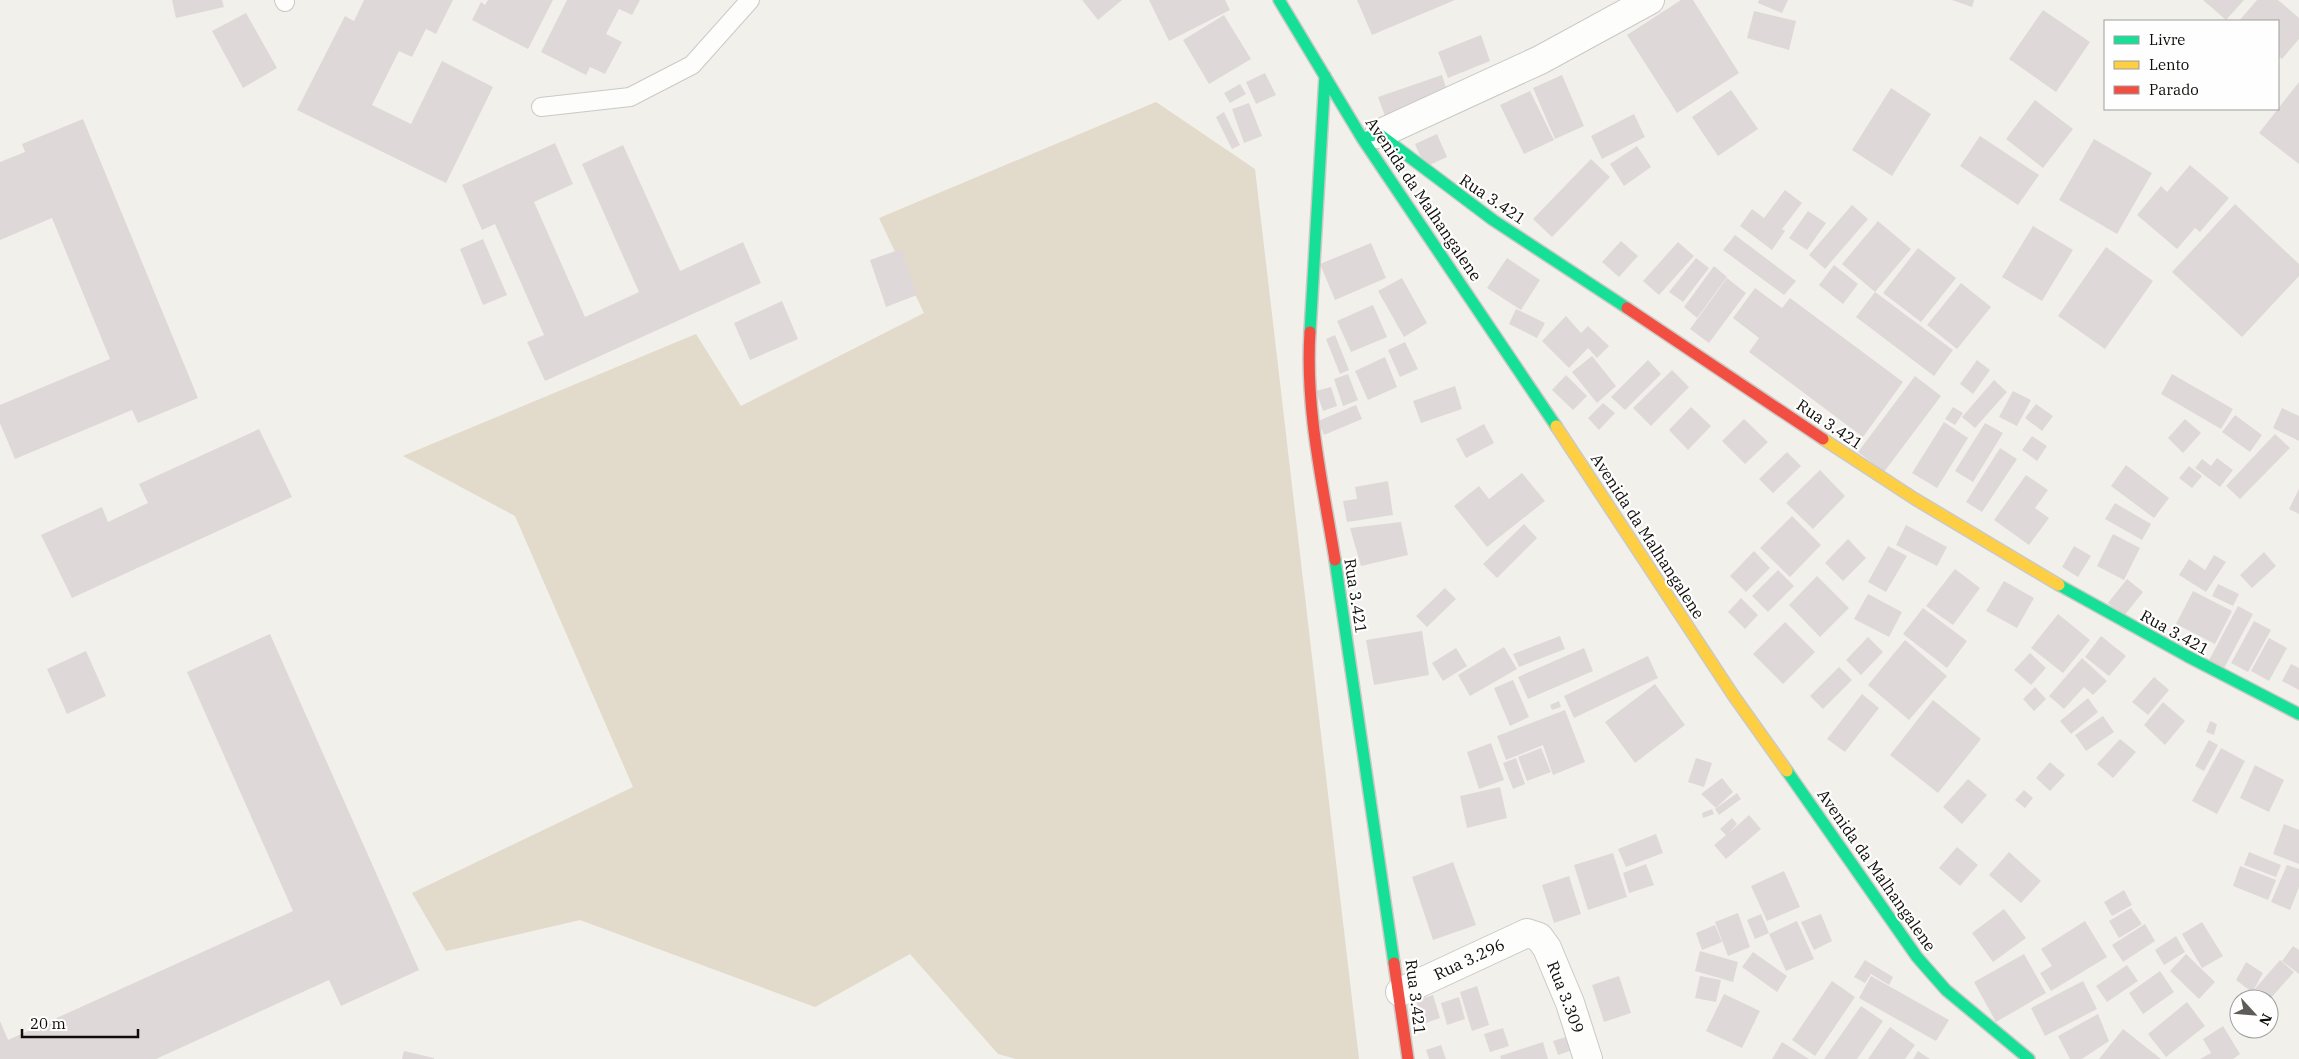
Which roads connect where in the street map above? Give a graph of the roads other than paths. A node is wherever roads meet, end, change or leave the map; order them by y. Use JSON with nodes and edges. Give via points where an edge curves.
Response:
{"nodes":[{"id":1,"x":750,"y":0,"type":"edge"},
{"id":2,"x":1279,"y":0,"type":"edge"},
{"id":3,"x":1650,"y":0,"type":"edge"},
{"id":4,"x":1325,"y":76,"type":"junction"},
{"id":5,"x":541,"y":107,"type":"dead end"},
{"id":6,"x":1370,"y":136,"type":"junction"},
{"id":7,"x":2299,"y":714,"type":"edge"},
{"id":8,"x":1539,"y":937,"type":"joint"},
{"id":9,"x":1400,"y":992,"type":"junction"},
{"id":10,"x":1408,"y":1059,"type":"edge"},
{"id":11,"x":1588,"y":1059,"type":"edge"},
{"id":12,"x":2028,"y":1059,"type":"edge"}],
"edges":[{"from":1,"to":5,"type":"lane","via":[[692,65],[630,97]]},
{"from":2,"to":4,"type":"street","name":"Avenida da Malhangalene"},
{"from":3,"to":6,"type":"street","via":[[1540,60]]},
{"from":4,"to":6,"type":"street","name":"Avenida da Malhangalene"},
{"from":4,"to":9,"type":"street","name":"Rua 3.421","via":[[1308,361],[1313,425]]},
{"from":6,"to":7,"type":"street","name":"Rua 3.421","via":[[1868,469],[1993,548],[2186,658]]},
{"from":6,"to":12,"type":"street","name":"Avenida da Malhangalene","via":[[1425,234],[1504,346],[1733,695],[1917,957],[1946,990]]},
{"from":8,"to":9,"type":"street","name":"Rua 3.296","via":[[1527,933]]},
{"from":8,"to":11,"type":"street","name":"Rua 3.309","via":[[1570,1003]]},
{"from":9,"to":10,"type":"street","name":"Rua 3.421"}]}
